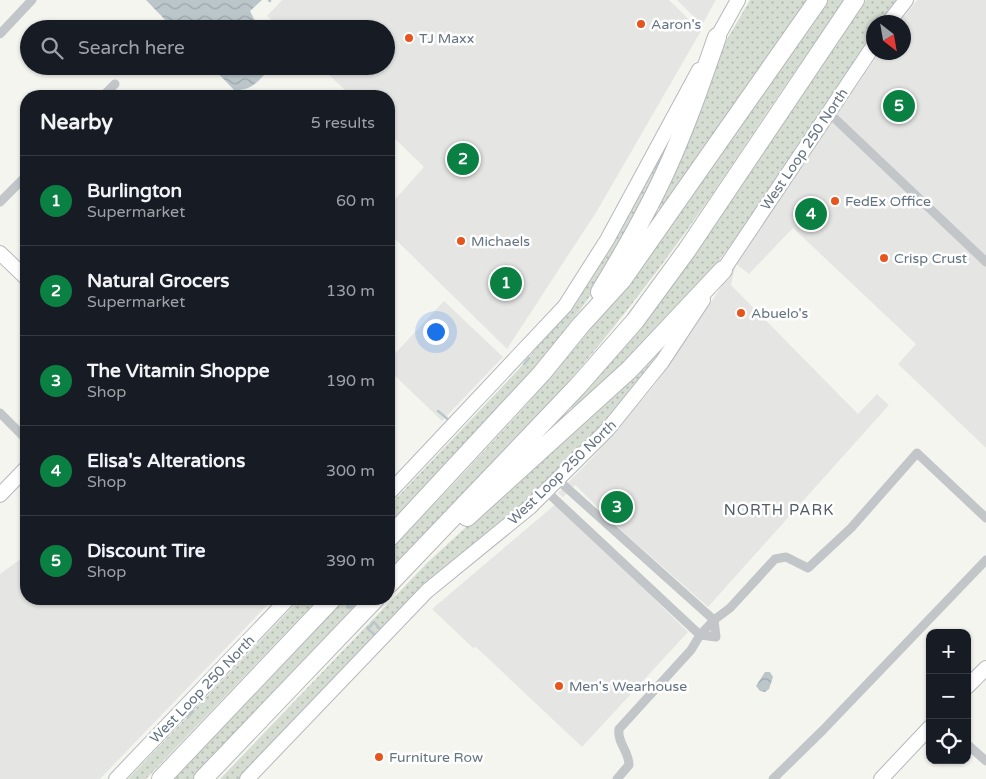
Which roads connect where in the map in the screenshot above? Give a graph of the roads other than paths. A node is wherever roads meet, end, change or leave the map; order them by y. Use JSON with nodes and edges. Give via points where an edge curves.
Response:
{"nodes":[{"id":1,"x":32,"y":0,"type":"edge"},
{"id":2,"x":738,"y":0,"type":"edge"},
{"id":3,"x":818,"y":0,"type":"edge"},
{"id":4,"x":855,"y":0,"type":"edge"},
{"id":5,"x":906,"y":0,"type":"edge"},
{"id":6,"x":894,"y":15,"type":"edge"},
{"id":7,"x":0,"y":34,"type":"edge"},
{"id":8,"x":717,"y":37,"type":"junction"},
{"id":9,"x":866,"y":57,"type":"edge"},
{"id":10,"x":115,"y":84,"type":"dead end"},
{"id":11,"x":109,"y":90,"type":"edge"},
{"id":12,"x":828,"y":112,"type":"junction"},
{"id":13,"x":20,"y":182,"type":"edge"},
{"id":14,"x":0,"y":202,"type":"edge"},
{"id":15,"x":0,"y":253,"type":"edge"},
{"id":16,"x":986,"y":262,"type":"edge"},
{"id":17,"x":723,"y":270,"type":"junction"},
{"id":18,"x":20,"y":272,"type":"edge"},
{"id":19,"x":581,"y":325,"type":"junction"},
{"id":20,"x":0,"y":414,"type":"edge"},
{"id":21,"x":20,"y":433,"type":"edge"},
{"id":22,"x":20,"y":474,"type":"edge"},
{"id":23,"x":558,"y":480,"type":"junction"},
{"id":24,"x":395,"y":487,"type":"edge"},
{"id":25,"x":546,"y":491,"type":"junction"},
{"id":26,"x":0,"y":495,"type":"edge"},
{"id":27,"x":986,"y":518,"type":"edge"},
{"id":28,"x":395,"y":532,"type":"edge"},
{"id":29,"x":986,"y":560,"type":"edge"},
{"id":30,"x":395,"y":578,"type":"edge"},
{"id":31,"x":395,"y":579,"type":"edge"},
{"id":32,"x":282,"y":605,"type":"edge"},
{"id":33,"x":326,"y":605,"type":"edge"},
{"id":34,"x":369,"y":605,"type":"edge"},
{"id":35,"x":714,"y":620,"type":"junction"},
{"id":36,"x":700,"y":636,"type":"junction"},
{"id":37,"x":986,"y":668,"type":"edge"},
{"id":38,"x":971,"y":683,"type":"edge"},
{"id":39,"x":926,"y":731,"type":"edge"},
{"id":40,"x":971,"y":748,"type":"edge"},
{"id":41,"x":986,"y":761,"type":"edge"},
{"id":42,"x":116,"y":779,"type":"edge"},
{"id":43,"x":161,"y":779,"type":"edge"},
{"id":44,"x":203,"y":779,"type":"edge"},
{"id":45,"x":247,"y":779,"type":"edge"},
{"id":46,"x":617,"y":779,"type":"edge"},
{"id":47,"x":773,"y":779,"type":"edge"},
{"id":48,"x":880,"y":779,"type":"edge"}],
"edges":[{"from":1,"to":7,"type":"street"},
{"from":2,"to":8,"type":"main road"},
{"from":3,"to":19,"type":"highway","via":[[622,280]]},
{"from":4,"to":30,"type":"highway","via":[[687,250],[635,321],[577,387]]},
{"from":5,"to":6,"type":"main road"},
{"from":8,"to":19,"type":"highway","via":[[664,174],[634,236]]},
{"from":8,"to":24,"type":"main road","via":[[607,240],[565,306]]},
{"from":9,"to":12,"type":"main road","name":"West Loop 250 North"},
{"from":10,"to":11,"type":"street"},
{"from":12,"to":16,"type":"street"},
{"from":12,"to":17,"type":"main road","name":"West Loop 250 North"},
{"from":13,"to":14,"type":"street"},
{"from":15,"to":18,"type":"main road"},
{"from":17,"to":23,"type":"main road","name":"West Loop 250 North","via":[[662,362],[608,429]]},
{"from":17,"to":31,"type":"highway","via":[[629,370]]},
{"from":19,"to":28,"type":"highway","via":[[542,373]]},
{"from":20,"to":21,"type":"street"},
{"from":22,"to":26,"type":"main road"},
{"from":23,"to":25,"type":"main road","name":"West Loop 250 North"},
{"from":23,"to":35,"type":"street"},
{"from":25,"to":36,"type":"street"},
{"from":25,"to":45,"type":"main road","name":"West Loop 250 North","via":[[427,591]]},
{"from":27,"to":35,"type":"street","via":[[917,453],[851,528],[808,568],[786,556],[775,560],[730,608]]},
{"from":29,"to":47,"type":"street"},
{"from":32,"to":42,"type":"main road","name":"West Loop 250 North"},
{"from":33,"to":43,"type":"highway"},
{"from":34,"to":44,"type":"highway"},
{"from":35,"to":36,"type":"street"},
{"from":35,"to":36,"type":"street","via":[[716,637]]},
{"from":36,"to":46,"type":"street","via":[[618,729],[618,738],[630,765]]},
{"from":37,"to":38,"type":"main road"},
{"from":39,"to":48,"type":"main road"},
{"from":40,"to":41,"type":"street"}]}
